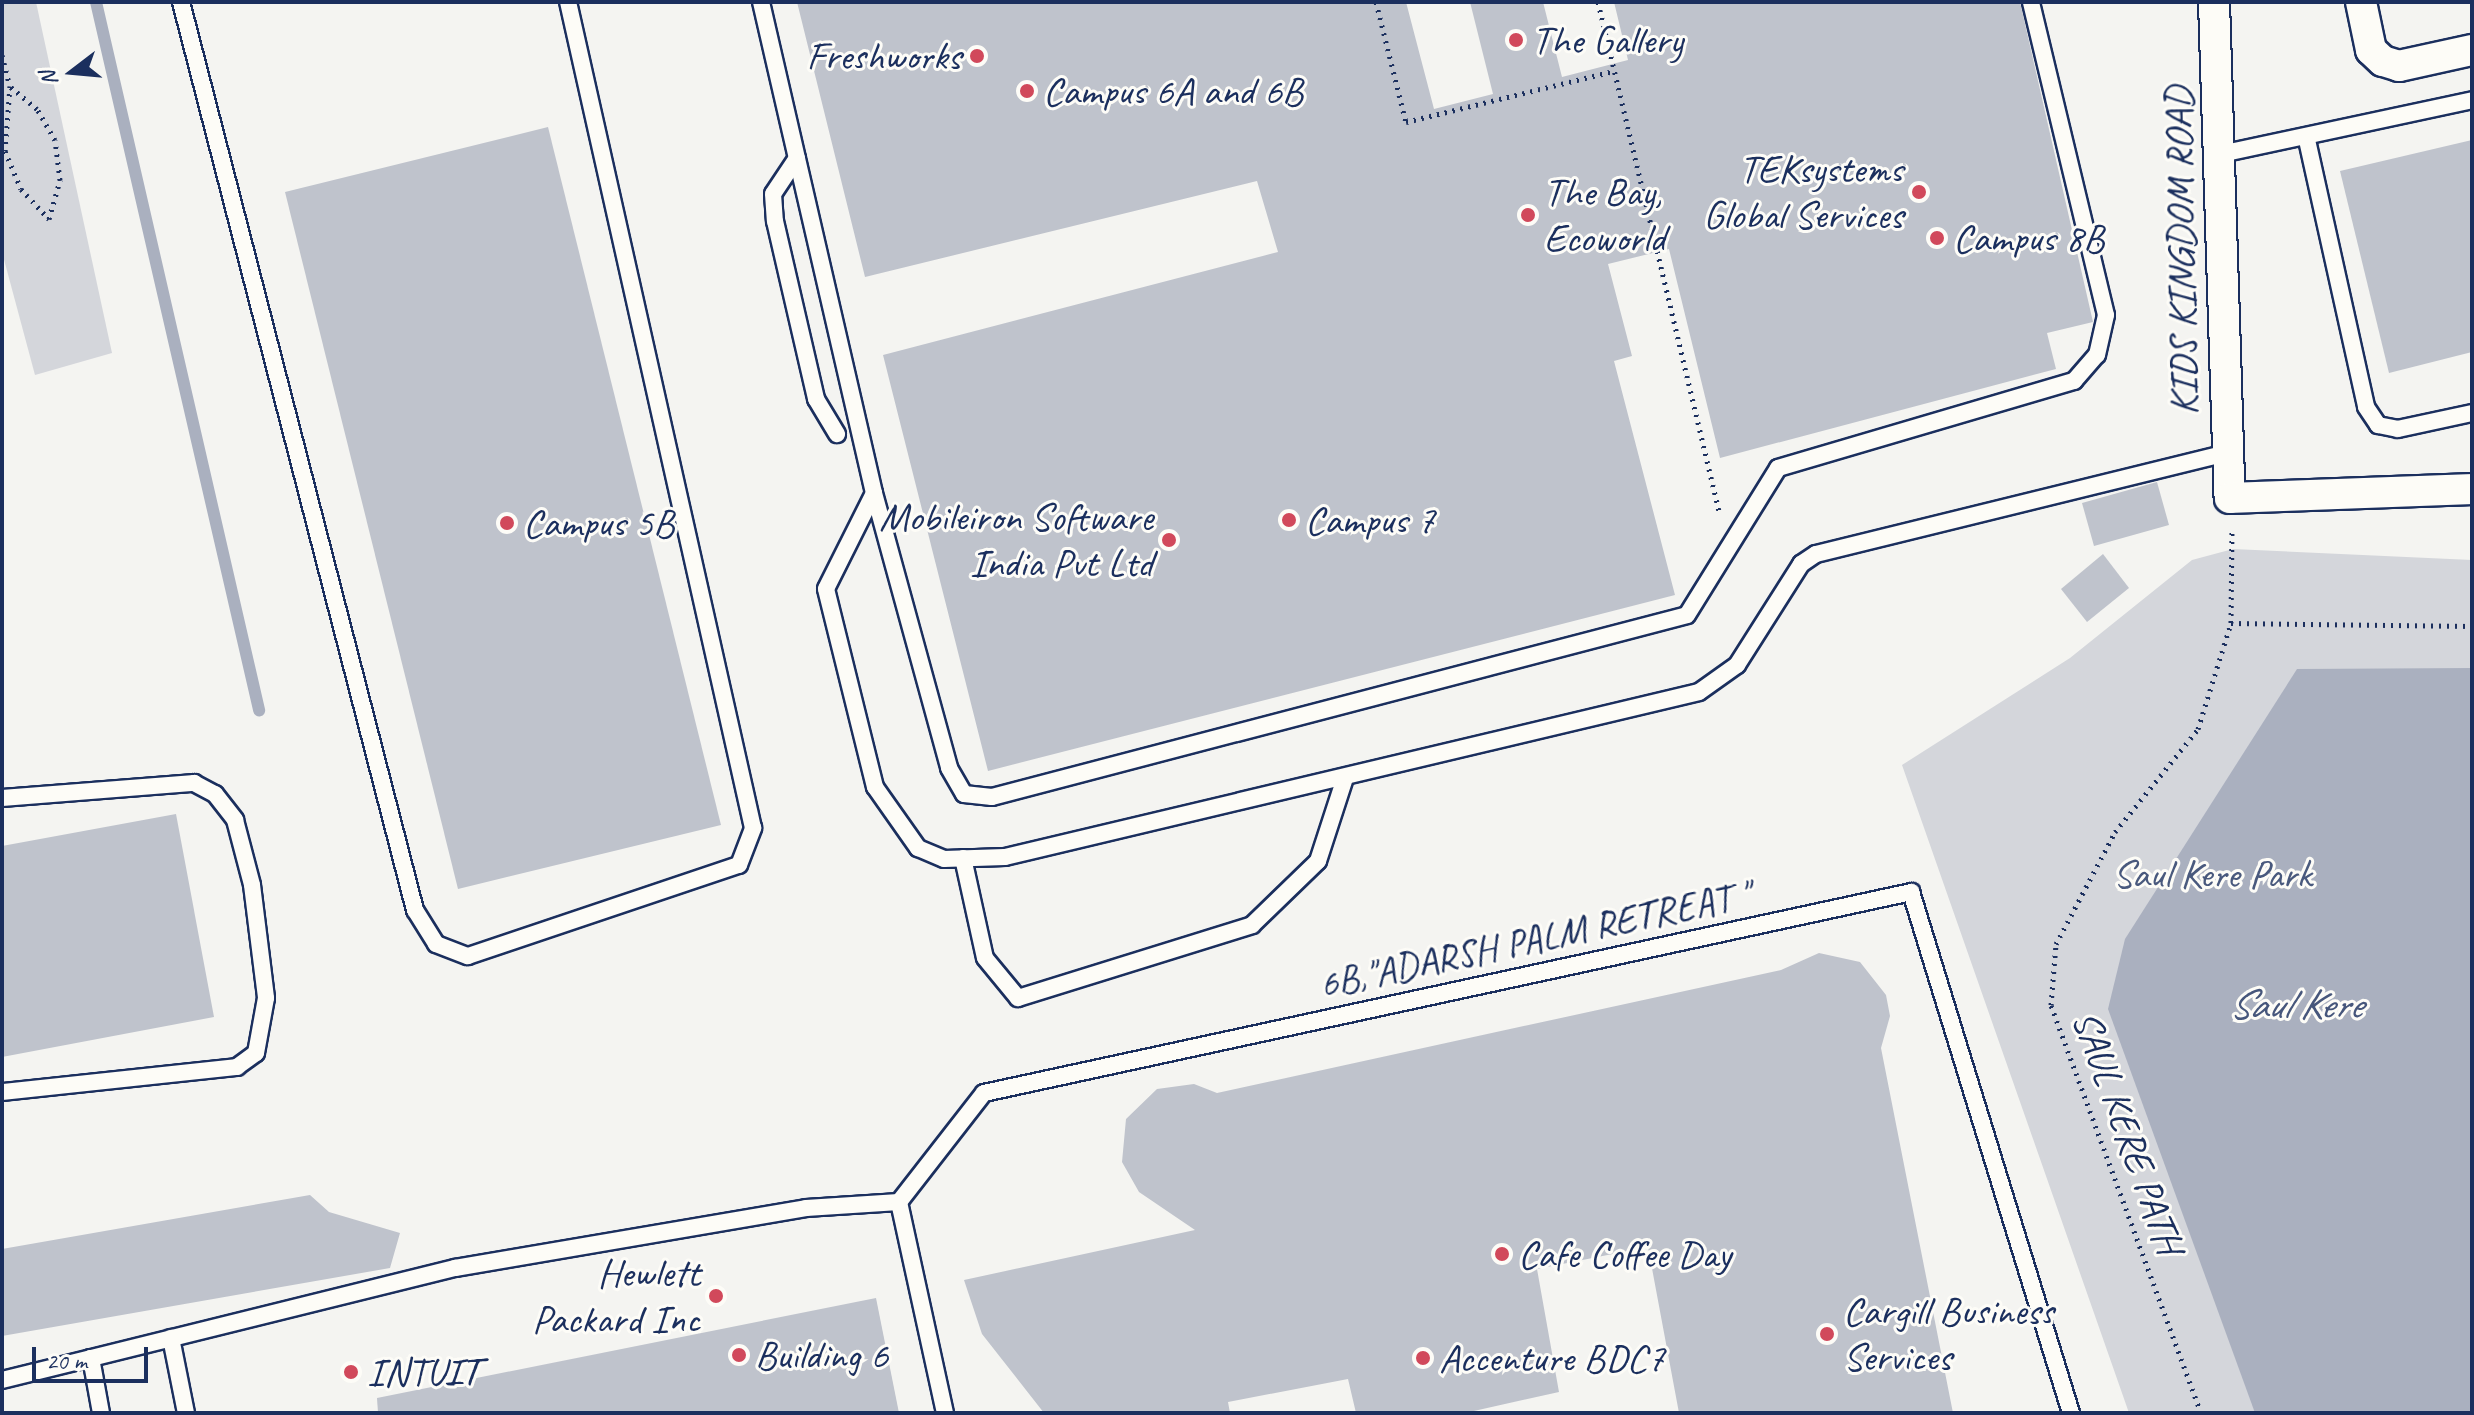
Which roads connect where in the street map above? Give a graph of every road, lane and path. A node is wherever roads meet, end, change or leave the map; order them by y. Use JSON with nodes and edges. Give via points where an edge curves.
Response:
{"nodes":[{"id":1,"x":181,"y":2,"type":"edge"},
{"id":2,"x":568,"y":2,"type":"edge"},
{"id":3,"x":761,"y":2,"type":"edge"},
{"id":4,"x":1376,"y":2,"type":"edge"},
{"id":5,"x":1598,"y":2,"type":"edge"},
{"id":6,"x":2031,"y":2,"type":"edge"},
{"id":7,"x":2214,"y":2,"type":"edge"},
{"id":8,"x":2361,"y":2,"type":"edge"},
{"id":9,"x":2472,"y":50,"type":"edge"},
{"id":10,"x":2,"y":55,"type":"edge"},
{"id":11,"x":1614,"y":71,"type":"junction"},
{"id":12,"x":10,"y":86,"type":"junction"},
{"id":13,"x":2472,"y":100,"type":"edge"},
{"id":14,"x":2307,"y":140,"type":"junction"},
{"id":15,"x":2221,"y":154,"type":"junction"},
{"id":16,"x":797,"y":158,"type":"junction"},
{"id":17,"x":2472,"y":413,"type":"edge"},
{"id":18,"x":837,"y":434,"type":"dead end"},
{"id":19,"x":2226,"y":453,"type":"junction"},
{"id":20,"x":2472,"y":489,"type":"edge"},
{"id":21,"x":874,"y":493,"type":"junction"},
{"id":22,"x":2230,"y":498,"type":"junction"},
{"id":23,"x":1728,"y":548,"type":"junction"},
{"id":24,"x":2231,"y":623,"type":"junction"},
{"id":25,"x":2472,"y":626,"type":"edge"},
{"id":26,"x":1345,"y":778,"type":"junction"},
{"id":27,"x":2,"y":798,"type":"edge"},
{"id":28,"x":963,"y":858,"type":"junction"},
{"id":29,"x":2,"y":1092,"type":"edge"},
{"id":30,"x":899,"y":1202,"type":"junction"},
{"id":31,"x":171,"y":1338,"type":"junction"},
{"id":32,"x":91,"y":1358,"type":"junction"},
{"id":33,"x":2,"y":1380,"type":"edge"},
{"id":34,"x":101,"y":1413,"type":"edge"},
{"id":35,"x":186,"y":1413,"type":"edge"},
{"id":36,"x":945,"y":1413,"type":"edge"},
{"id":37,"x":2071,"y":1413,"type":"edge"},
{"id":38,"x":2201,"y":1413,"type":"edge"}],
"edges":[{"from":1,"to":2,"type":"lane","via":[[415,910],[436,944],[468,956],[739,865],[753,828]]},
{"from":3,"to":16,"type":"lane"},
{"from":4,"to":11,"type":"path","via":[[1406,122]]},
{"from":5,"to":11,"type":"path"},
{"from":6,"to":23,"type":"lane","via":[[2103,295],[2097,355],[2058,390],[1778,468]]},
{"from":7,"to":15,"type":"street","name":"KIDS KINGDOM ROAD"},
{"from":8,"to":9,"type":"street","via":[[2371,50],[2383,61],[2399,66]]},
{"from":10,"to":12,"type":"path"},
{"from":11,"to":23,"type":"path"},
{"from":12,"to":12,"type":"path","via":[[37,109],[55,140],[60,180],[49,219],[11,170],[2,129]]},
{"from":13,"to":14,"type":"lane"},
{"from":14,"to":15,"type":"lane"},
{"from":14,"to":17,"type":"lane","via":[[2366,407],[2378,425],[2398,429]]},
{"from":15,"to":19,"type":"street","name":"KIDS KINGDOM ROAD"},
{"from":16,"to":18,"type":"lane","via":[[773,194],[775,221],[816,399]]},
{"from":16,"to":21,"type":"lane"},
{"from":19,"to":22,"type":"street","name":"KIDS KINGDOM ROAD"},
{"from":19,"to":26,"type":"lane","via":[[1841,544],[1801,564],[1737,665],[1699,692]]},
{"from":20,"to":22,"type":"street"},
{"from":21,"to":23,"type":"lane","via":[[949,768],[964,794],[992,797],[1687,615]]},
{"from":21,"to":28,"type":"lane","via":[[826,589],[863,741],[875,787],[901,829],[918,848]]},
{"from":22,"to":24,"type":"path","name":"SAUL KERE PATH"},
{"from":24,"to":25,"type":"path"},
{"from":24,"to":38,"type":"path","name":"SAUL KERE PATH","via":[[2198,729],[2115,832],[2056,944],[2051,1005]]},
{"from":26,"to":28,"type":"lane","via":[[1005,857]]},
{"from":26,"to":28,"type":"lane","via":[[1318,861],[1252,925],[1018,998],[985,958]]},
{"from":27,"to":29,"type":"lane","via":[[194,783],[215,794],[235,820],[252,885],[266,998],[256,1053],[237,1067]]},
{"from":30,"to":31,"type":"lane","via":[[806,1208],[455,1268]]},
{"from":30,"to":36,"type":"lane"},
{"from":30,"to":37,"type":"lane","name":"6B,\"ADARSH PALM RETREAT \"","via":[[984,1093],[1911,892]]},
{"from":31,"to":32,"type":"lane"},
{"from":31,"to":35,"type":"lane"},
{"from":32,"to":33,"type":"lane"},
{"from":32,"to":34,"type":"lane"}]}
